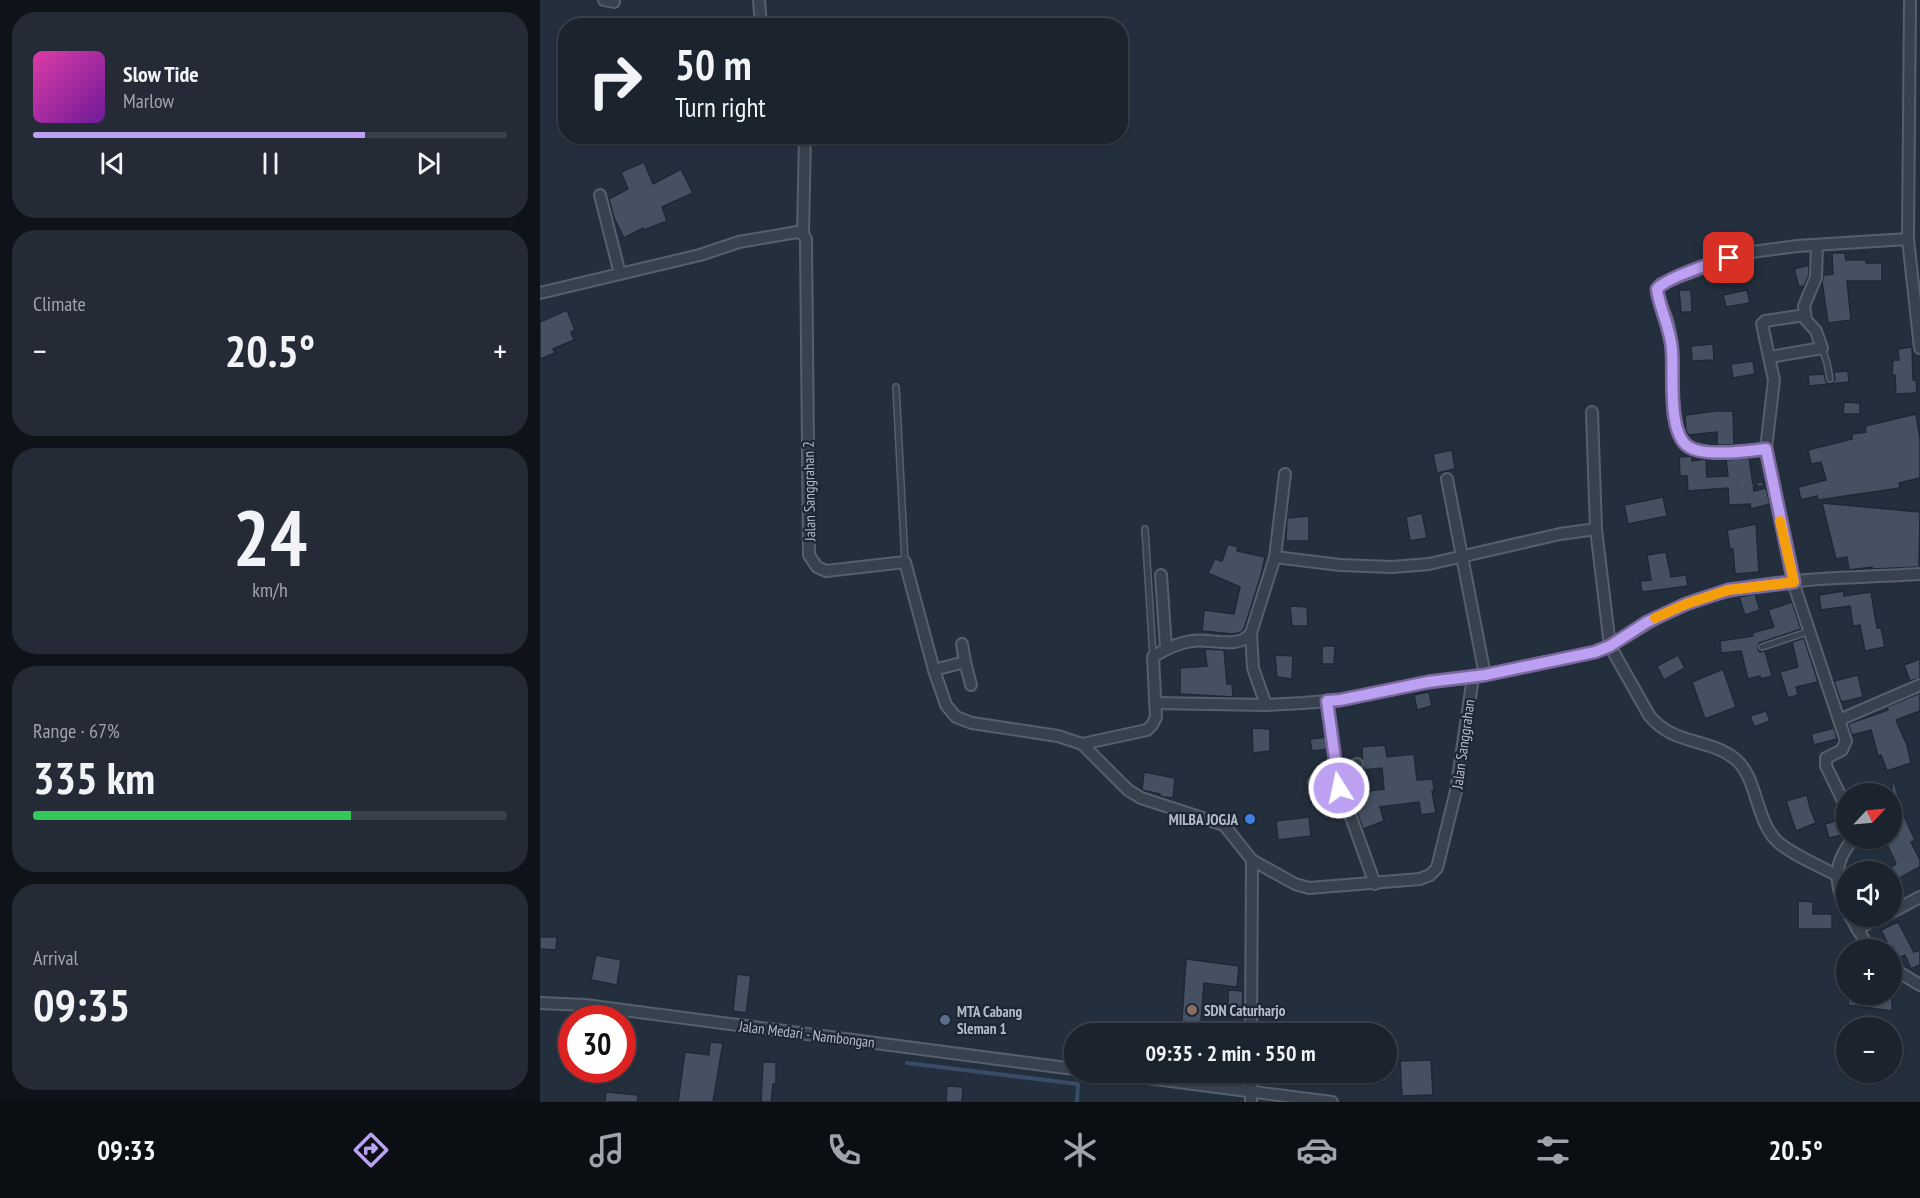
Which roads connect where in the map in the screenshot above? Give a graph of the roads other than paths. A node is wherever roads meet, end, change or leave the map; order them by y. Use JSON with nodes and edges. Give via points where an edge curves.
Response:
{"nodes":[{"id":1,"x":759,"y":0,"type":"edge"},
{"id":2,"x":1910,"y":0,"type":"edge"},
{"id":3,"x":760,"y":18,"type":"edge"},
{"id":4,"x":804,"y":144,"type":"edge"},
{"id":5,"x":600,"y":195,"type":"dead end"},
{"id":6,"x":803,"y":234,"type":"junction"},
{"id":7,"x":1908,"y":239,"type":"junction"},
{"id":8,"x":1816,"y":245,"type":"junction"},
{"id":9,"x":620,"y":274,"type":"junction"},
{"id":10,"x":540,"y":293,"type":"edge"},
{"id":11,"x":1805,"y":315,"type":"junction"},
{"id":12,"x":1821,"y":348,"type":"junction"},
{"id":13,"x":1920,"y":348,"type":"edge"},
{"id":14,"x":1770,"y":357,"type":"junction"},
{"id":15,"x":1830,"y":379,"type":"dead end"},
{"id":16,"x":896,"y":387,"type":"dead end"},
{"id":17,"x":1592,"y":412,"type":"dead end"},
{"id":18,"x":1766,"y":449,"type":"junction"},
{"id":19,"x":1285,"y":474,"type":"dead end"},
{"id":20,"x":1447,"y":479,"type":"dead end"},
{"id":21,"x":1145,"y":529,"type":"dead end"},
{"id":22,"x":1596,"y":529,"type":"junction"},
{"id":23,"x":1463,"y":556,"type":"junction"},
{"id":24,"x":1275,"y":557,"type":"junction"},
{"id":25,"x":905,"y":562,"type":"junction"},
{"id":26,"x":1920,"y":574,"type":"edge"},
{"id":27,"x":1161,"y":575,"type":"dead end"},
{"id":28,"x":1794,"y":582,"type":"junction"},
{"id":29,"x":1810,"y":631,"type":"junction"},
{"id":30,"x":1251,"y":633,"type":"junction"},
{"id":31,"x":962,"y":644,"type":"dead end"},
{"id":32,"x":1610,"y":646,"type":"junction"},
{"id":33,"x":1762,"y":646,"type":"dead end"},
{"id":34,"x":1166,"y":648,"type":"junction"},
{"id":35,"x":1153,"y":657,"type":"junction"},
{"id":36,"x":965,"y":662,"type":"junction"},
{"id":37,"x":934,"y":670,"type":"junction"},
{"id":38,"x":1485,"y":675,"type":"junction"},
{"id":39,"x":1473,"y":676,"type":"junction"},
{"id":40,"x":1920,"y":685,"type":"edge"},
{"id":41,"x":971,"y":686,"type":"dead end"},
{"id":42,"x":1327,"y":701,"type":"junction"},
{"id":43,"x":1155,"y":704,"type":"junction"},
{"id":44,"x":1266,"y":705,"type":"junction"},
{"id":45,"x":1839,"y":720,"type":"junction"},
{"id":46,"x":1082,"y":744,"type":"junction"},
{"id":47,"x":1357,"y":764,"type":"dead end"},
{"id":48,"x":1337,"y":778,"type":"junction"},
{"id":49,"x":1314,"y":782,"type":"dead end"},
{"id":50,"x":1836,"y":786,"type":"edge"},
{"id":51,"x":1252,"y":860,"type":"junction"},
{"id":52,"x":1836,"y":875,"type":"edge"},
{"id":53,"x":1375,"y":884,"type":"junction"},
{"id":54,"x":1920,"y":897,"type":"edge"},
{"id":55,"x":1902,"y":907,"type":"edge"},
{"id":56,"x":1861,"y":927,"type":"edge"},
{"id":57,"x":1857,"y":929,"type":"joint"},
{"id":58,"x":1863,"y":939,"type":"edge"},
{"id":59,"x":1902,"y":974,"type":"edge"},
{"id":60,"x":1920,"y":985,"type":"edge"},
{"id":61,"x":540,"y":1003,"type":"edge"},
{"id":62,"x":1251,"y":1023,"type":"edge"},
{"id":63,"x":1064,"y":1068,"type":"edge"},
{"id":64,"x":1167,"y":1083,"type":"edge"},
{"id":65,"x":1251,"y":1097,"type":"edge"},
{"id":66,"x":1332,"y":1102,"type":"edge"}],
"edges":[{"from":1,"to":3,"type":"street"},
{"from":2,"to":7,"type":"street"},
{"from":4,"to":6,"type":"street","name":"Jalan Sanggrahan 2"},
{"from":5,"to":9,"type":"street"},
{"from":6,"to":9,"type":"street","via":[[740,242]]},
{"from":6,"to":25,"type":"street","name":"Jalan Sanggrahan 2","via":[[809,555],[817,567],[826,571]]},
{"from":7,"to":8,"type":"street"},
{"from":7,"to":13,"type":"street"},
{"from":8,"to":11,"type":"street","via":[[1816,277],[1805,302]]},
{"from":8,"to":18,"type":"street","via":[[1744,253],[1661,284],[1657,289],[1672,349],[1675,420],[1681,439],[1689,448],[1708,452]]},
{"from":9,"to":10,"type":"street"},
{"from":11,"to":12,"type":"street"},
{"from":11,"to":14,"type":"street","via":[[1762,324]]},
{"from":12,"to":14,"type":"street"},
{"from":12,"to":15,"type":"lane"},
{"from":14,"to":18,"type":"street","via":[[1774,380]]},
{"from":16,"to":25,"type":"lane"},
{"from":17,"to":22,"type":"street"},
{"from":18,"to":28,"type":"street"},
{"from":19,"to":24,"type":"street"},
{"from":20,"to":23,"type":"street"},
{"from":21,"to":35,"type":"lane"},
{"from":22,"to":23,"type":"street"},
{"from":22,"to":32,"type":"street"},
{"from":23,"to":24,"type":"street","via":[[1392,567],[1340,566]]},
{"from":23,"to":38,"type":"street"},
{"from":24,"to":30,"type":"street"},
{"from":25,"to":37,"type":"street"},
{"from":26,"to":28,"type":"street"},
{"from":27,"to":34,"type":"street"},
{"from":28,"to":29,"type":"street"},
{"from":28,"to":32,"type":"street","via":[[1728,590],[1686,604],[1647,622]]},
{"from":29,"to":33,"type":"lane"},
{"from":29,"to":45,"type":"street"},
{"from":30,"to":34,"type":"street","via":[[1243,641],[1194,640]]},
{"from":30,"to":44,"type":"street","via":[[1253,668]]},
{"from":31,"to":36,"type":"street"},
{"from":32,"to":38,"type":"street"},
{"from":32,"to":52,"type":"street","via":[[1654,721],[1682,738],[1735,758],[1747,774],[1774,839]]},
{"from":34,"to":35,"type":"street"},
{"from":35,"to":43,"type":"street"},
{"from":36,"to":37,"type":"street"},
{"from":36,"to":41,"type":"street"},
{"from":37,"to":46,"type":"street","via":[[946,705],[956,717]]},
{"from":38,"to":39,"type":"street"},
{"from":39,"to":42,"type":"street"},
{"from":39,"to":53,"type":"street","name":"Jalan Sanggrahan","via":[[1456,791],[1437,868],[1420,879]]},
{"from":40,"to":45,"type":"street"},
{"from":42,"to":44,"type":"street"},
{"from":42,"to":48,"type":"lane"},
{"from":43,"to":44,"type":"street"},
{"from":43,"to":46,"type":"street","via":[[1156,717],[1147,730]]},
{"from":45,"to":50,"type":"street","via":[[1845,747],[1825,761]]},
{"from":46,"to":51,"type":"street","via":[[1141,798],[1224,825]]},
{"from":47,"to":48,"type":"street","via":[[1353,774]]},
{"from":48,"to":49,"type":"street"},
{"from":48,"to":53,"type":"street"},
{"from":51,"to":53,"type":"street","name":"Jalan Sanggrahan","via":[[1309,888]]},
{"from":51,"to":62,"type":"street"},
{"from":54,"to":55,"type":"street"},
{"from":56,"to":57,"type":"street"},
{"from":57,"to":58,"type":"street"},
{"from":59,"to":60,"type":"street"},
{"from":61,"to":63,"type":"street","name":"Jalan Medari - Nambongan","via":[[585,1005]]},
{"from":64,"to":65,"type":"street"},
{"from":65,"to":66,"type":"street"}]}
